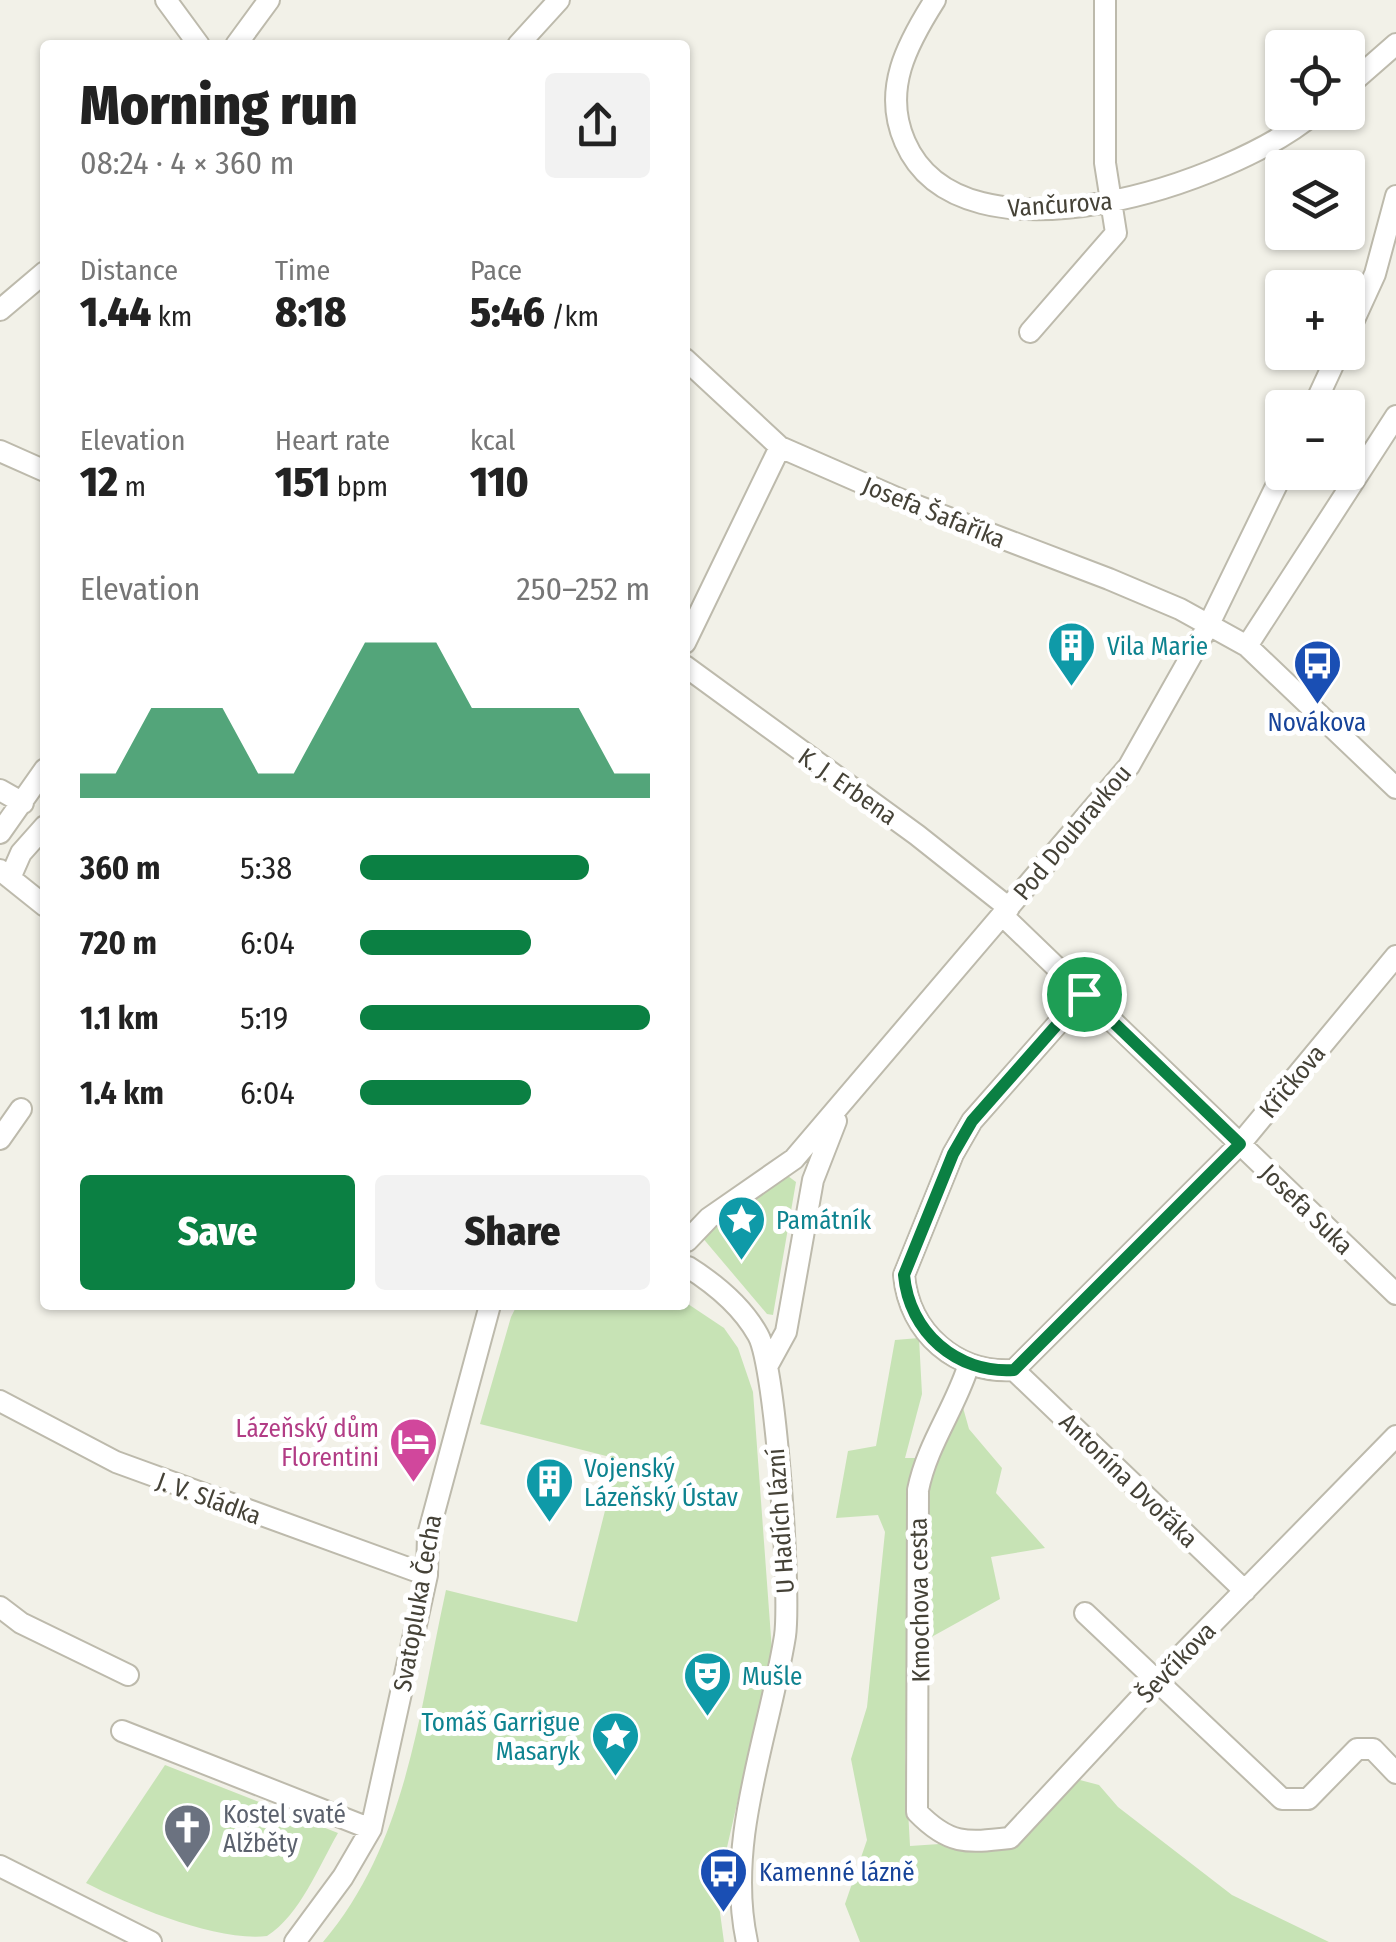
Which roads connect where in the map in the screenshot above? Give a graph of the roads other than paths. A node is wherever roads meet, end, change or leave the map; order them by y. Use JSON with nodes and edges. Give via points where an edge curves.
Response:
{"nodes":[{"id":1,"x":166,"y":0,"type":"edge"},
{"id":2,"x":269,"y":0,"type":"edge"},
{"id":3,"x":559,"y":0,"type":"edge"},
{"id":4,"x":935,"y":0,"type":"edge"},
{"id":5,"x":1105,"y":0,"type":"edge"},
{"id":6,"x":195,"y":40,"type":"edge"},
{"id":7,"x":240,"y":40,"type":"edge"},
{"id":8,"x":523,"y":40,"type":"edge"},
{"id":9,"x":1396,"y":44,"type":"edge"},
{"id":10,"x":1365,"y":71,"type":"edge"},
{"id":11,"x":1286,"y":130,"type":"edge"},
{"id":12,"x":1396,"y":196,"type":"edge"},
{"id":13,"x":1113,"y":203,"type":"junction"},
{"id":14,"x":40,"y":276,"type":"edge"},
{"id":15,"x":1365,"y":296,"type":"edge"},
{"id":16,"x":0,"y":310,"type":"edge"},
{"id":17,"x":1030,"y":332,"type":"dead end"},
{"id":18,"x":690,"y":364,"type":"edge"},
{"id":19,"x":1393,"y":427,"type":"edge"},
{"id":20,"x":780,"y":448,"type":"junction"},
{"id":21,"x":0,"y":451,"type":"edge"},
{"id":22,"x":40,"y":469,"type":"edge"},
{"id":23,"x":1274,"y":490,"type":"edge"},
{"id":24,"x":1208,"y":626,"type":"junction"},
{"id":25,"x":690,"y":632,"type":"edge"},
{"id":26,"x":1247,"y":646,"type":"junction"},
{"id":27,"x":690,"y":670,"type":"edge"},
{"id":28,"x":40,"y":777,"type":"edge"},
{"id":29,"x":1396,"y":788,"type":"edge"},
{"id":30,"x":0,"y":790,"type":"edge"},
{"id":31,"x":26,"y":798,"type":"junction"},
{"id":32,"x":40,"y":807,"type":"edge"},
{"id":33,"x":40,"y":832,"type":"edge"},
{"id":34,"x":0,"y":833,"type":"edge"},
{"id":35,"x":5,"y":874,"type":"edge"},
{"id":36,"x":40,"y":902,"type":"edge"},
{"id":37,"x":1006,"y":912,"type":"junction"},
{"id":38,"x":1396,"y":956,"type":"edge"},
{"id":39,"x":1084,"y":994,"type":"junction"},
{"id":40,"x":841,"y":1108,"type":"junction"},
{"id":41,"x":21,"y":1109,"type":"dead end"},
{"id":42,"x":0,"y":1139,"type":"edge"},
{"id":43,"x":1240,"y":1144,"type":"junction"},
{"id":44,"x":690,"y":1237,"type":"edge"},
{"id":45,"x":690,"y":1271,"type":"edge"},
{"id":46,"x":1396,"y":1294,"type":"edge"},
{"id":47,"x":489,"y":1310,"type":"edge"},
{"id":48,"x":768,"y":1363,"type":"junction"},
{"id":49,"x":968,"y":1367,"type":"junction"},
{"id":50,"x":1014,"y":1370,"type":"junction"},
{"id":51,"x":0,"y":1402,"type":"edge"},
{"id":52,"x":1396,"y":1436,"type":"edge"},
{"id":53,"x":427,"y":1575,"type":"junction"},
{"id":54,"x":1246,"y":1591,"type":"junction"},
{"id":55,"x":0,"y":1606,"type":"edge"},
{"id":56,"x":1085,"y":1613,"type":"dead end"},
{"id":57,"x":128,"y":1675,"type":"dead end"},
{"id":58,"x":1157,"y":1680,"type":"junction"},
{"id":59,"x":122,"y":1731,"type":"dead end"},
{"id":60,"x":1396,"y":1773,"type":"edge"},
{"id":61,"x":371,"y":1829,"type":"junction"},
{"id":62,"x":939,"y":1834,"type":"joint"},
{"id":63,"x":0,"y":1866,"type":"edge"},
{"id":64,"x":151,"y":1942,"type":"edge"},
{"id":65,"x":295,"y":1942,"type":"edge"},
{"id":66,"x":746,"y":1942,"type":"edge"}],
"edges":[{"from":1,"to":6,"type":"street"},
{"from":2,"to":7,"type":"street"},
{"from":3,"to":8,"type":"street"},
{"from":4,"to":13,"type":"street","name":"Vančurova","via":[[897,73],[894,118],[916,167],[952,195],[995,208]]},
{"from":5,"to":13,"type":"street","via":[[1105,163]]},
{"from":9,"to":10,"type":"street"},
{"from":11,"to":13,"type":"street","name":"Vančurova","via":[[1217,172]]},
{"from":12,"to":15,"type":"street"},
{"from":13,"to":17,"type":"street","via":[[1116,233]]},
{"from":14,"to":16,"type":"street"},
{"from":18,"to":20,"type":"street","name":"Josefa Šafaříka"},
{"from":19,"to":26,"type":"street"},
{"from":20,"to":24,"type":"street","name":"Josefa Šafaříka","via":[[1109,579]]},
{"from":20,"to":25,"type":"street"},
{"from":21,"to":22,"type":"street"},
{"from":23,"to":24,"type":"street","name":"Pod Doubravkou"},
{"from":24,"to":26,"type":"street"},
{"from":24,"to":37,"type":"street","name":"Pod Doubravkou","via":[[1129,766]]},
{"from":26,"to":29,"type":"street"},
{"from":27,"to":37,"type":"street","name":"K. J. Erbena","via":[[918,835]]},
{"from":28,"to":31,"type":"street"},
{"from":30,"to":31,"type":"street"},
{"from":31,"to":32,"type":"street"},
{"from":31,"to":34,"type":"street"},
{"from":33,"to":35,"type":"street"},
{"from":35,"to":36,"type":"street"},
{"from":37,"to":39,"type":"street","name":"Josefa Suka"},
{"from":37,"to":40,"type":"street","name":"Pod Doubravkou"},
{"from":38,"to":43,"type":"street","name":"Křičkova"},
{"from":39,"to":43,"type":"street","name":"Josefa Suka"},
{"from":39,"to":49,"type":"street","via":[[972,1121],[904,1275],[916,1314],[952,1358]]},
{"from":40,"to":44,"type":"street","name":"Pod Doubravkou","via":[[794,1159]]},
{"from":40,"to":48,"type":"street","name":"U Hadích lázní","via":[[813,1180],[786,1332]]},
{"from":41,"to":42,"type":"street"},
{"from":43,"to":46,"type":"street","name":"Josefa Suka"},
{"from":43,"to":50,"type":"street","name":"Křičkova"},
{"from":45,"to":48,"type":"street","via":[[737,1305]]},
{"from":47,"to":53,"type":"street","name":"Svatopluka Čecha","via":[[428,1535]]},
{"from":48,"to":66,"type":"street","name":"U Hadích lázní","via":[[786,1630],[741,1849]]},
{"from":49,"to":50,"type":"street"},
{"from":49,"to":62,"type":"street","name":"Kmochova cesta","via":[[918,1490],[917,1812]]},
{"from":50,"to":54,"type":"street","name":"Antonína Dvořáka"},
{"from":51,"to":53,"type":"street","name":"J. V. Sládka","via":[[175,1486]]},
{"from":52,"to":54,"type":"street","name":"Ševčíkova"},
{"from":53,"to":61,"type":"street","name":"Svatopluka Čecha"},
{"from":54,"to":58,"type":"street","name":"Ševčíkova"},
{"from":55,"to":57,"type":"street"},
{"from":56,"to":58,"type":"street"},
{"from":58,"to":60,"type":"street","via":[[1282,1798],[1308,1798],[1357,1749],[1372,1749]]},
{"from":58,"to":62,"type":"street","name":"Ševčíkova","via":[[1010,1838],[970,1842]]},
{"from":59,"to":61,"type":"street"},
{"from":61,"to":65,"type":"street","name":"Svatopluka Čecha"},
{"from":63,"to":64,"type":"street"}]}
